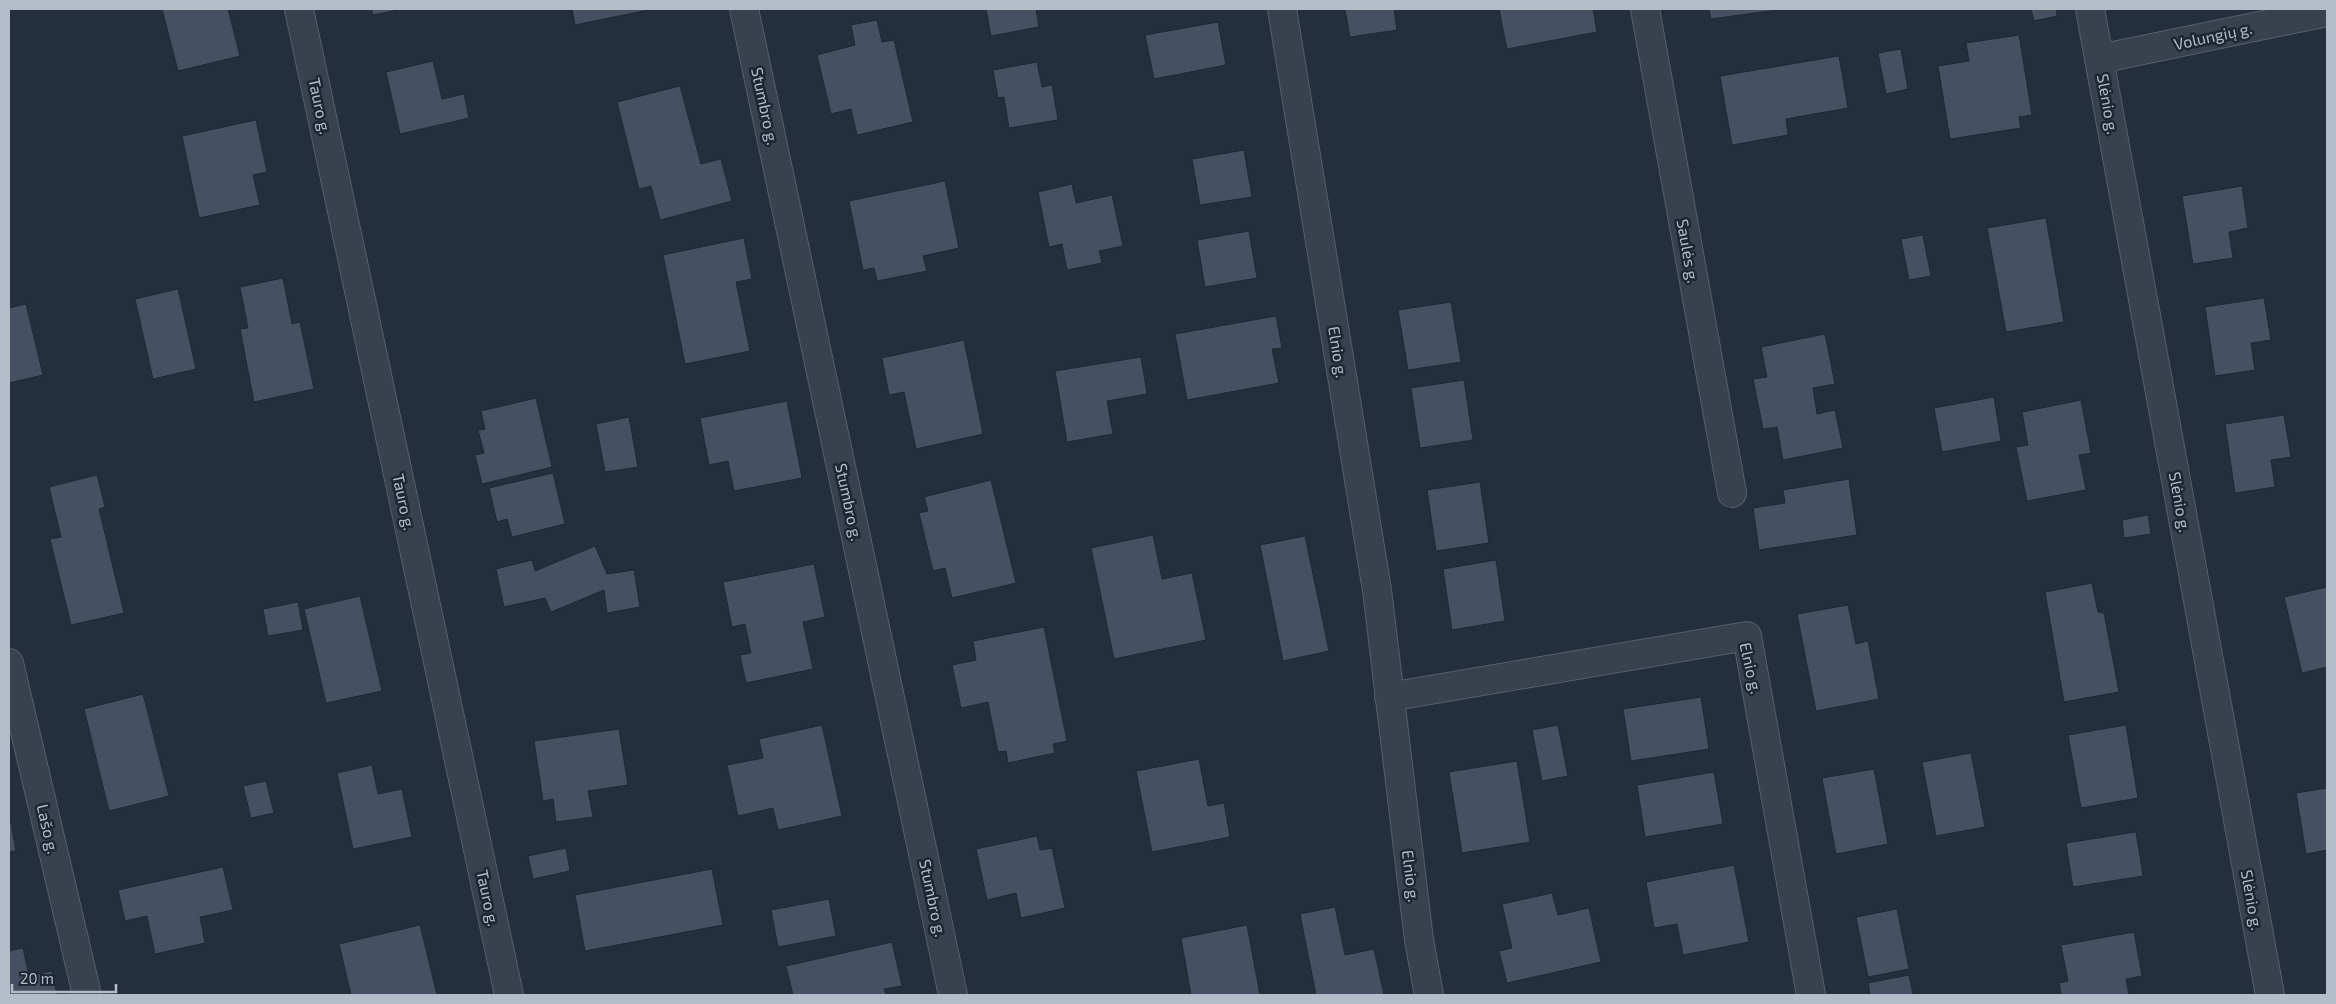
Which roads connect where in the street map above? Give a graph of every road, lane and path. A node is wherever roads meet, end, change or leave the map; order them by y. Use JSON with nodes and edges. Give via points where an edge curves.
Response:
{"nodes":[{"id":1,"x":299,"y":9,"type":"edge"},
{"id":2,"x":744,"y":9,"type":"edge"},
{"id":3,"x":1282,"y":9,"type":"edge"},
{"id":4,"x":1645,"y":9,"type":"edge"},
{"id":5,"x":2090,"y":9,"type":"edge"},
{"id":6,"x":2327,"y":12,"type":"edge"},
{"id":7,"x":2100,"y":59,"type":"junction"},
{"id":8,"x":1732,"y":493,"type":"dead end"},
{"id":9,"x":9,"y":663,"type":"edge"},
{"id":10,"x":1389,"y":697,"type":"junction"},
{"id":11,"x":88,"y":995,"type":"edge"},
{"id":12,"x":509,"y":995,"type":"edge"},
{"id":13,"x":953,"y":995,"type":"edge"},
{"id":14,"x":1429,"y":995,"type":"edge"},
{"id":15,"x":1810,"y":995,"type":"edge"},
{"id":16,"x":2270,"y":995,"type":"edge"}],
"edges":[{"from":1,"to":12,"type":"street","name":"Tauro g."},
{"from":2,"to":13,"type":"street","name":"Stumbro g."},
{"from":3,"to":10,"type":"street","name":"Elnio g.","via":[[1377,590]]},
{"from":4,"to":8,"type":"street","name":"Saulės g."},
{"from":5,"to":7,"type":"street","name":"Slėnio g."},
{"from":6,"to":7,"type":"street","name":"Volungių g."},
{"from":7,"to":16,"type":"street","name":"Slėnio g."},
{"from":9,"to":11,"type":"street","name":"Lašo g."},
{"from":10,"to":14,"type":"street","name":"Elnio g.","via":[[1419,940]]},
{"from":10,"to":15,"type":"street","name":"Elnio g.","via":[[1747,636]]}]}
